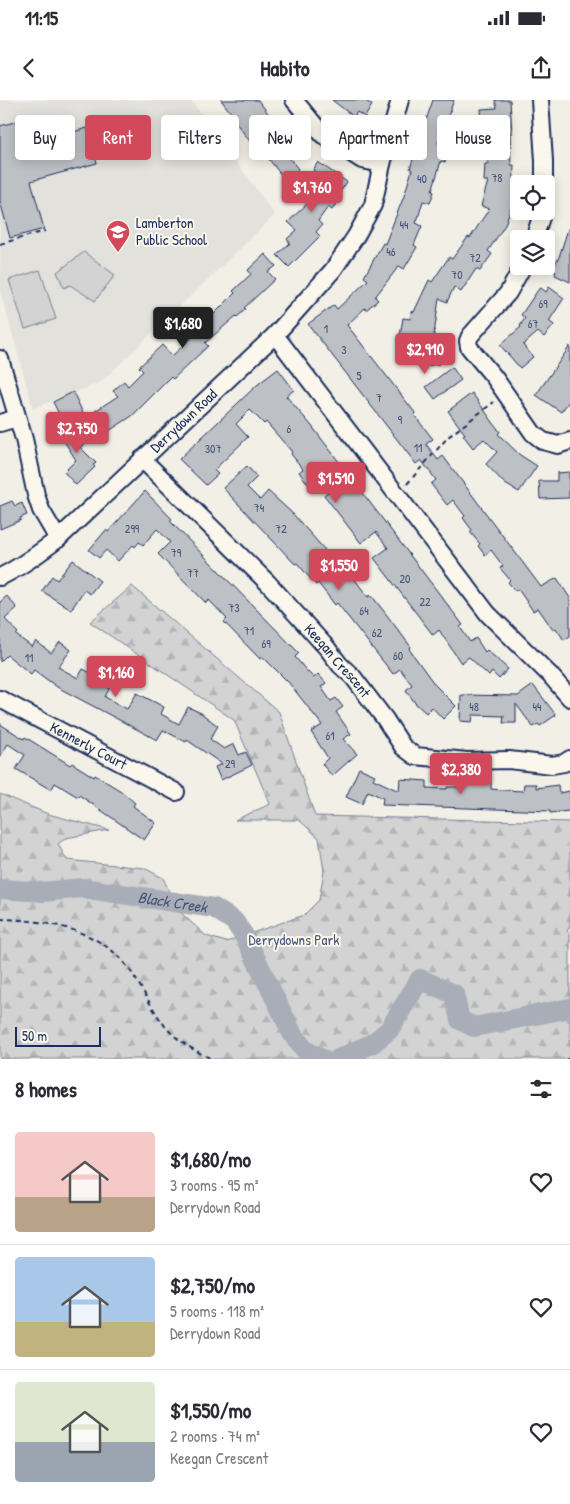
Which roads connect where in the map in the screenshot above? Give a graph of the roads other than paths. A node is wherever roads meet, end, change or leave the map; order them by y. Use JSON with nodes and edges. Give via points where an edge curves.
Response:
{"nodes":[{"id":1,"x":294,"y":100,"type":"edge"},
{"id":2,"x":400,"y":100,"type":"edge"},
{"id":3,"x":540,"y":100,"type":"edge"},
{"id":4,"x":382,"y":164,"type":"junction"},
{"id":5,"x":544,"y":175,"type":"edge"},
{"id":6,"x":518,"y":275,"type":"edge"},
{"id":7,"x":275,"y":335,"type":"junction"},
{"id":8,"x":0,"y":359,"type":"edge"},
{"id":9,"x":17,"y":418,"type":"junction"},
{"id":10,"x":0,"y":423,"type":"edge"},
{"id":11,"x":570,"y":441,"type":"edge"},
{"id":12,"x":142,"y":459,"type":"junction"},
{"id":13,"x":58,"y":538,"type":"junction"},
{"id":14,"x":0,"y":577,"type":"edge"},
{"id":15,"x":0,"y":698,"type":"edge"},
{"id":16,"x":570,"y":698,"type":"edge"},
{"id":17,"x":570,"y":759,"type":"edge"},
{"id":18,"x":176,"y":792,"type":"dead end"}],
"edges":[{"from":1,"to":4,"type":"street","via":[[323,135],[362,160]]},
{"from":2,"to":4,"type":"street","name":"Derrydown Road"},
{"from":3,"to":5,"type":"street"},
{"from":4,"to":7,"type":"street","name":"Derrydown Road","via":[[373,205],[356,236],[333,270]]},
{"from":6,"to":11,"type":"street","via":[[508,293],[468,341],[533,433],[558,445]]},
{"from":7,"to":12,"type":"street","name":"Derrydown Road"},
{"from":7,"to":16,"type":"street","via":[[488,614]]},
{"from":8,"to":9,"type":"street"},
{"from":9,"to":10,"type":"street"},
{"from":9,"to":13,"type":"street","via":[[41,510]]},
{"from":12,"to":13,"type":"street","name":"Derrydown Road"},
{"from":12,"to":17,"type":"street","name":"Keegan Crescent","via":[[274,589],[322,642],[385,719],[402,747],[415,756],[467,761],[509,760],[552,765]]},
{"from":13,"to":14,"type":"street","name":"Derrydown Road","via":[[34,558]]},
{"from":15,"to":18,"type":"street","name":"Kennerly Court"}]}
